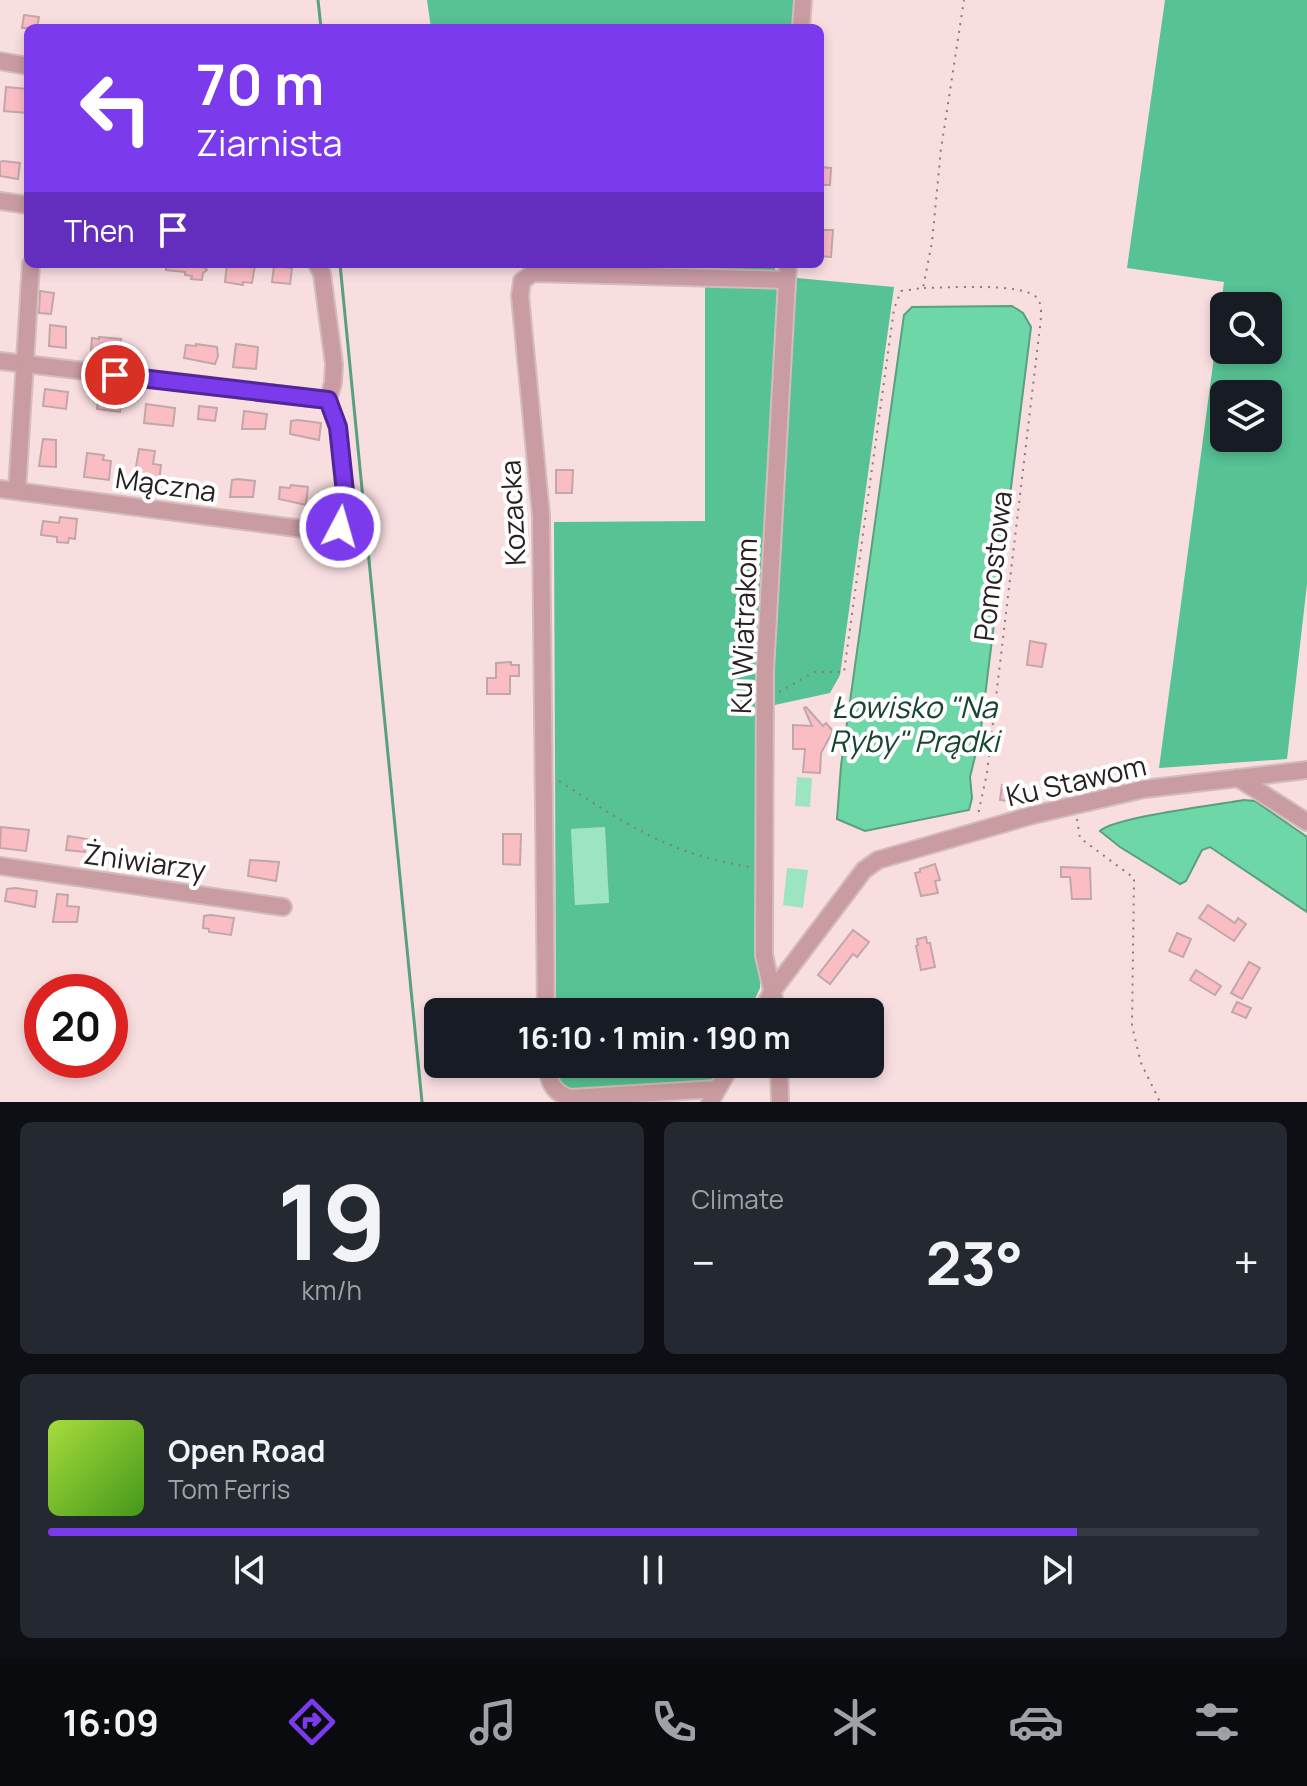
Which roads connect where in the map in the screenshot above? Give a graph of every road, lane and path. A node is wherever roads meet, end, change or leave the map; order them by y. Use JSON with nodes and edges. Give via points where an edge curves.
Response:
{"nodes":[{"id":1,"x":803,"y":0,"type":"edge"},
{"id":2,"x":964,"y":0,"type":"edge"},
{"id":3,"x":801,"y":24,"type":"edge"},
{"id":4,"x":0,"y":61,"type":"edge"},
{"id":5,"x":24,"y":65,"type":"edge"},
{"id":6,"x":0,"y":201,"type":"edge"},
{"id":7,"x":24,"y":204,"type":"edge"},
{"id":8,"x":31,"y":268,"type":"edge"},
{"id":9,"x":319,"y":268,"type":"edge"},
{"id":10,"x":787,"y":272,"type":"edge"},
{"id":11,"x":923,"y":288,"type":"junction"},
{"id":12,"x":0,"y":361,"type":"edge"},
{"id":13,"x":24,"y":364,"type":"junction"},
{"id":14,"x":328,"y":400,"type":"junction"},
{"id":15,"x":8,"y":490,"type":"edge"},
{"id":16,"x":765,"y":702,"type":"junction"},
{"id":17,"x":1307,"y":770,"type":"edge"},
{"id":18,"x":544,"y":771,"type":"junction"},
{"id":19,"x":1238,"y":778,"type":"junction"},
{"id":20,"x":1074,"y":806,"type":"junction"},
{"id":21,"x":1307,"y":822,"type":"edge"},
{"id":22,"x":974,"y":832,"type":"junction"},
{"id":23,"x":0,"y":866,"type":"edge"},
{"id":24,"x":764,"y":869,"type":"junction"},
{"id":25,"x":283,"y":907,"type":"dead end"},
{"id":26,"x":774,"y":989,"type":"junction"},
{"id":27,"x":546,"y":998,"type":"edge"},
{"id":28,"x":769,"y":998,"type":"edge"},
{"id":29,"x":775,"y":998,"type":"edge"},
{"id":30,"x":549,"y":1078,"type":"edge"},
{"id":31,"x":724,"y":1078,"type":"edge"},
{"id":32,"x":779,"y":1078,"type":"edge"},
{"id":33,"x":714,"y":1096,"type":"edge"},
{"id":34,"x":780,"y":1102,"type":"edge"},
{"id":35,"x":1160,"y":1102,"type":"edge"}],
"edges":[{"from":1,"to":3,"type":"street"},
{"from":2,"to":11,"type":"path"},
{"from":4,"to":5,"type":"street"},
{"from":6,"to":7,"type":"street"},
{"from":8,"to":13,"type":"street"},
{"from":9,"to":14,"type":"street","via":[[334,364]]},
{"from":10,"to":16,"type":"street","name":"Ku Wiatrakom"},
{"from":10,"to":18,"type":"street","name":"Kozacka","via":[[533,273],[522,281],[541,515]]},
{"from":11,"to":16,"type":"path","via":[[901,291],[894,309],[844,672],[814,672]]},
{"from":11,"to":22,"type":"path","name":"Pomostowa","via":[[1005,289],[1028,292],[1040,303],[989,758]]},
{"from":12,"to":13,"type":"street"},
{"from":13,"to":14,"type":"street"},
{"from":13,"to":15,"type":"street"},
{"from":14,"to":15,"type":"street","name":"Mączna","via":[[338,427],[347,515],[340,527],[326,532]]},
{"from":16,"to":24,"type":"street","name":"Ku Wiatrakom"},
{"from":17,"to":19,"type":"street","name":"Ku Stawom"},
{"from":18,"to":24,"type":"path","via":[[656,841]]},
{"from":18,"to":27,"type":"street","name":"Kozacka"},
{"from":19,"to":20,"type":"street","name":"Ku Stawom","via":[[1144,789]]},
{"from":19,"to":21,"type":"street"},
{"from":20,"to":22,"type":"street","name":"Ku Stawom"},
{"from":20,"to":35,"type":"path","via":[[1080,838],[1134,878],[1132,1026],[1141,1063]]},
{"from":22,"to":26,"type":"street","name":"Ku Stawom","via":[[890,855],[864,870]]},
{"from":23,"to":25,"type":"street","name":"Żniwiarzy"},
{"from":24,"to":26,"type":"street","name":"Ku Wiatrakom","via":[[764,955]]},
{"from":26,"to":28,"type":"street"},
{"from":26,"to":29,"type":"street","name":"Ku Wiatrakom"},
{"from":30,"to":33,"type":"street","via":[[570,1098]]},
{"from":31,"to":33,"type":"street"},
{"from":32,"to":34,"type":"street"}]}
